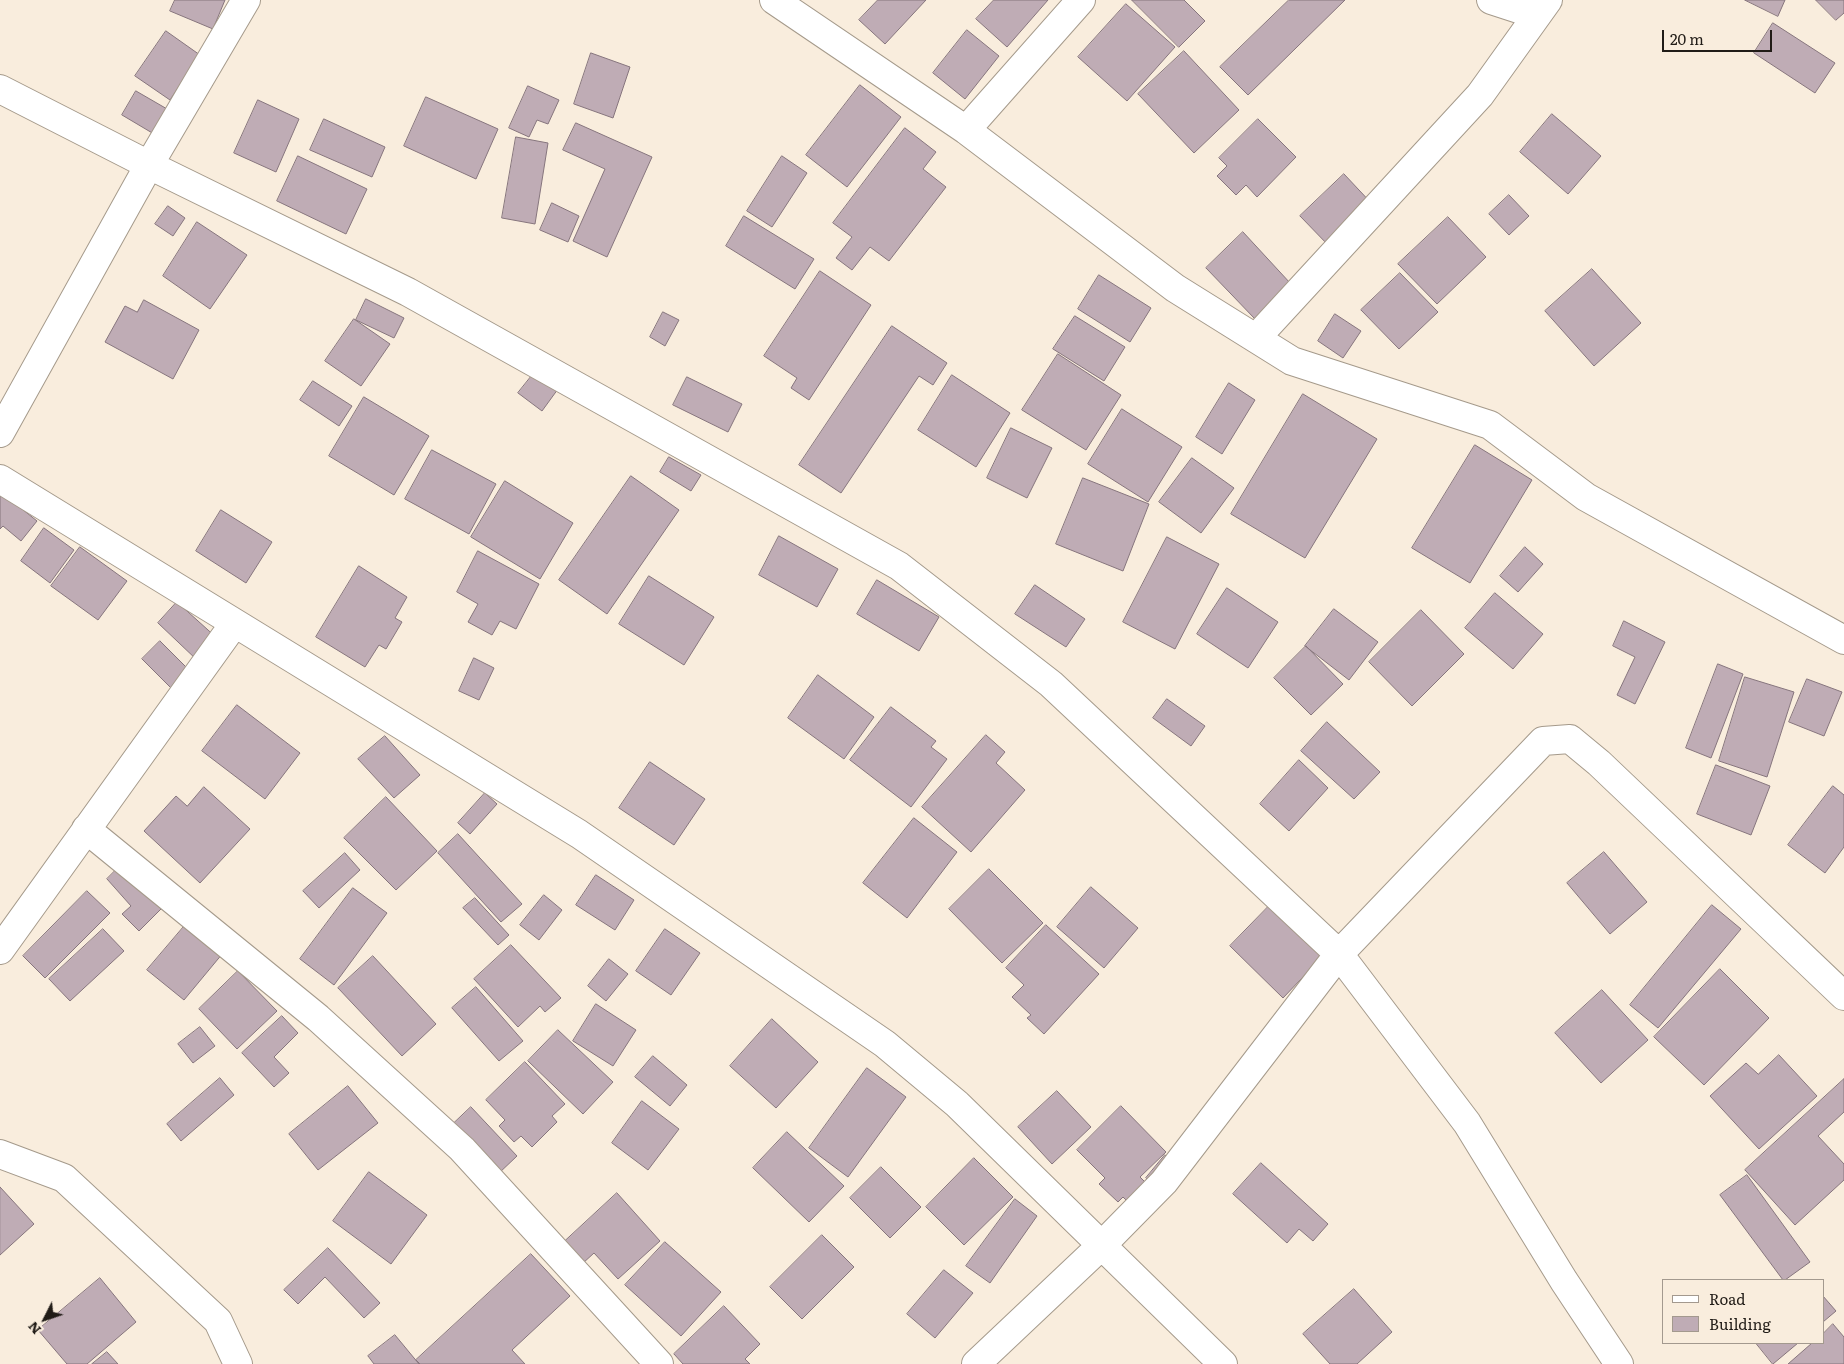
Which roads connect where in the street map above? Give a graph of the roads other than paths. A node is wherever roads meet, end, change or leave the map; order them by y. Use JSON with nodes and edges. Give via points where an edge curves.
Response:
{"nodes":[{"id":1,"x":246,"y":0,"type":"edge"},
{"id":2,"x":774,"y":0,"type":"edge"},
{"id":3,"x":1491,"y":0,"type":"edge"},
{"id":4,"x":1078,"y":1,"type":"edge"},
{"id":5,"x":1542,"y":8,"type":"edge"},
{"id":6,"x":0,"y":89,"type":"edge"},
{"id":7,"x":966,"y":130,"type":"junction"},
{"id":8,"x":149,"y":165,"type":"junction"},
{"id":9,"x":1256,"y":338,"type":"junction"},
{"id":10,"x":0,"y":433,"type":"edge"},
{"id":11,"x":0,"y":478,"type":"edge"},
{"id":12,"x":234,"y":624,"type":"junction"},
{"id":13,"x":1844,"y":640,"type":"edge"},
{"id":14,"x":86,"y":829,"type":"junction"},
{"id":15,"x":0,"y":950,"type":"edge"},
{"id":16,"x":1339,"y":954,"type":"junction"},
{"id":17,"x":1844,"y":996,"type":"edge"},
{"id":18,"x":0,"y":1154,"type":"edge"},
{"id":19,"x":1102,"y":1245,"type":"junction"},
{"id":20,"x":238,"y":1364,"type":"edge"},
{"id":21,"x":659,"y":1364,"type":"edge"},
{"id":22,"x":976,"y":1364,"type":"edge"},
{"id":23,"x":1223,"y":1364,"type":"edge"},
{"id":24,"x":1619,"y":1364,"type":"edge"}],
"edges":[{"from":1,"to":8,"type":"street"},
{"from":2,"to":7,"type":"street"},
{"from":3,"to":5,"type":"street"},
{"from":4,"to":7,"type":"street"},
{"from":5,"to":9,"type":"street","via":[[1480,95]]},
{"from":6,"to":8,"type":"street"},
{"from":7,"to":9,"type":"street","via":[[1175,288]]},
{"from":8,"to":10,"type":"street"},
{"from":8,"to":16,"type":"street","via":[[408,292],[899,566],[1051,684]]},
{"from":9,"to":13,"type":"street","via":[[1292,361],[1490,425],[1586,497]]},
{"from":11,"to":12,"type":"street"},
{"from":12,"to":14,"type":"street"},
{"from":12,"to":19,"type":"street","via":[[579,834],[885,1044],[957,1104]]},
{"from":14,"to":15,"type":"street"},
{"from":14,"to":21,"type":"street","via":[[318,1018],[462,1149]]},
{"from":16,"to":17,"type":"street","via":[[1543,741],[1570,739],[1600,763]]},
{"from":16,"to":19,"type":"street","via":[[1164,1182]]},
{"from":16,"to":24,"type":"street","via":[[1467,1123]]},
{"from":18,"to":20,"type":"street","via":[[64,1178],[218,1322]]},
{"from":19,"to":22,"type":"street"},
{"from":19,"to":23,"type":"street"}]}
